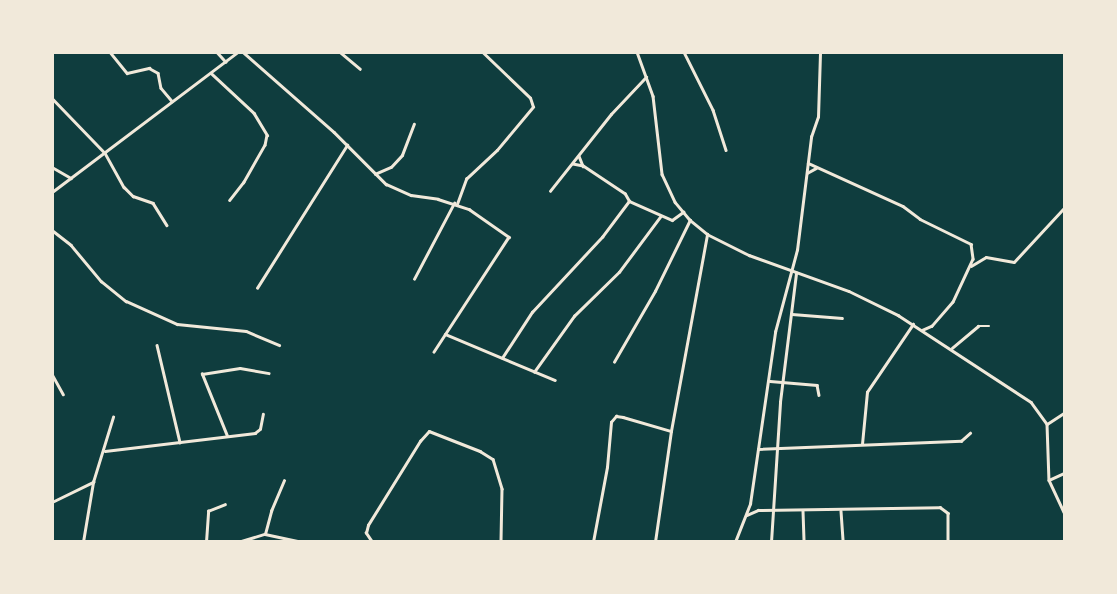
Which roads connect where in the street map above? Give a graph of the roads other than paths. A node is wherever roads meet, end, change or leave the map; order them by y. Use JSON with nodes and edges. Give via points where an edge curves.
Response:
{"nodes":[{"id":1,"x":110,"y":52,"type":"edge"},
{"id":2,"x":217,"y":52,"type":"edge"},
{"id":3,"x":238,"y":52,"type":"edge"},
{"id":4,"x":243,"y":52,"type":"edge"},
{"id":5,"x":340,"y":52,"type":"edge"},
{"id":6,"x":482,"y":52,"type":"edge"},
{"id":7,"x":637,"y":52,"type":"edge"},
{"id":8,"x":684,"y":52,"type":"edge"},
{"id":9,"x":820,"y":52,"type":"edge"},
{"id":10,"x":226,"y":62,"type":"junction"},
{"id":11,"x":360,"y":69,"type":"dead end"},
{"id":12,"x":211,"y":73,"type":"junction"},
{"id":13,"x":646,"y":77,"type":"junction"},
{"id":14,"x":52,"y":98,"type":"edge"},
{"id":15,"x":172,"y":101,"type":"junction"},
{"id":16,"x":414,"y":124,"type":"dead end"},
{"id":17,"x":347,"y":145,"type":"junction"},
{"id":18,"x":726,"y":150,"type":"dead end"},
{"id":19,"x":105,"y":153,"type":"junction"},
{"id":20,"x":578,"y":156,"type":"junction"},
{"id":21,"x":808,"y":163,"type":"junction"},
{"id":22,"x":573,"y":164,"type":"junction"},
{"id":23,"x":583,"y":166,"type":"junction"},
{"id":24,"x":52,"y":167,"type":"edge"},
{"id":25,"x":816,"y":168,"type":"junction"},
{"id":26,"x":374,"y":174,"type":"junction"},
{"id":27,"x":806,"y":174,"type":"junction"},
{"id":28,"x":71,"y":178,"type":"junction"},
{"id":29,"x":550,"y":191,"type":"dead end"},
{"id":30,"x":52,"y":192,"type":"edge"},
{"id":31,"x":230,"y":200,"type":"dead end"},
{"id":32,"x":629,"y":202,"type":"junction"},
{"id":33,"x":455,"y":204,"type":"junction"},
{"id":34,"x":1064,"y":208,"type":"edge"},
{"id":35,"x":683,"y":212,"type":"junction"},
{"id":36,"x":660,"y":217,"type":"junction"},
{"id":37,"x":690,"y":220,"type":"junction"},
{"id":38,"x":166,"y":225,"type":"dead end"},
{"id":39,"x":52,"y":230,"type":"edge"},
{"id":40,"x":707,"y":234,"type":"junction"},
{"id":41,"x":970,"y":266,"type":"junction"},
{"id":42,"x":791,"y":271,"type":"junction"},
{"id":43,"x":796,"y":273,"type":"junction"},
{"id":44,"x":414,"y":279,"type":"dead end"},
{"id":45,"x":257,"y":288,"type":"dead end"},
{"id":46,"x":791,"y":314,"type":"junction"},
{"id":47,"x":842,"y":318,"type":"dead end"},
{"id":48,"x":913,"y":324,"type":"junction"},
{"id":49,"x":932,"y":326,"type":"junction"},
{"id":50,"x":990,"y":326,"type":"dead end"},
{"id":51,"x":923,"y":330,"type":"junction"},
{"id":52,"x":445,"y":334,"type":"junction"},
{"id":53,"x":933,"y":336,"type":"junction"},
{"id":54,"x":157,"y":345,"type":"dead end"},
{"id":55,"x":279,"y":345,"type":"dead end"},
{"id":56,"x":951,"y":348,"type":"junction"},
{"id":57,"x":434,"y":352,"type":"dead end"},
{"id":58,"x":502,"y":358,"type":"junction"},
{"id":59,"x":614,"y":362,"type":"dead end"},
{"id":60,"x":534,"y":372,"type":"junction"},
{"id":61,"x":268,"y":373,"type":"dead end"},
{"id":62,"x":52,"y":374,"type":"edge"},
{"id":63,"x":555,"y":380,"type":"dead end"},
{"id":64,"x":769,"y":381,"type":"junction"},
{"id":65,"x":782,"y":382,"type":"junction"},
{"id":66,"x":63,"y":394,"type":"dead end"},
{"id":67,"x":819,"y":394,"type":"dead end"},
{"id":68,"x":1064,"y":413,"type":"edge"},
{"id":69,"x":263,"y":414,"type":"dead end"},
{"id":70,"x":114,"y":417,"type":"dead end"},
{"id":71,"x":1047,"y":424,"type":"junction"},
{"id":72,"x":671,"y":431,"type":"junction"},
{"id":73,"x":970,"y":433,"type":"dead end"},
{"id":74,"x":227,"y":436,"type":"junction"},
{"id":75,"x":180,"y":442,"type":"junction"},
{"id":76,"x":862,"y":444,"type":"junction"},
{"id":77,"x":758,"y":449,"type":"junction"},
{"id":78,"x":777,"y":449,"type":"junction"},
{"id":79,"x":105,"y":451,"type":"junction"},
{"id":80,"x":1064,"y":473,"type":"edge"},
{"id":81,"x":1049,"y":480,"type":"junction"},
{"id":82,"x":284,"y":481,"type":"dead end"},
{"id":83,"x":93,"y":482,"type":"junction"},
{"id":84,"x":52,"y":502,"type":"edge"},
{"id":85,"x":225,"y":504,"type":"dead end"},
{"id":86,"x":750,"y":504,"type":"junction"},
{"id":87,"x":758,"y":510,"type":"junction"},
{"id":88,"x":772,"y":510,"type":"junction"},
{"id":89,"x":802,"y":510,"type":"junction"},
{"id":90,"x":841,"y":510,"type":"junction"},
{"id":91,"x":1064,"y":512,"type":"edge"},
{"id":92,"x":747,"y":515,"type":"junction"},
{"id":93,"x":265,"y":534,"type":"junction"},
{"id":94,"x":83,"y":542,"type":"edge"},
{"id":95,"x":206,"y":542,"type":"edge"},
{"id":96,"x":238,"y":542,"type":"edge"},
{"id":97,"x":304,"y":542,"type":"edge"},
{"id":98,"x":372,"y":542,"type":"edge"},
{"id":99,"x":501,"y":542,"type":"edge"},
{"id":100,"x":593,"y":542,"type":"edge"},
{"id":101,"x":655,"y":542,"type":"edge"},
{"id":102,"x":736,"y":542,"type":"edge"},
{"id":103,"x":770,"y":542,"type":"edge"},
{"id":104,"x":804,"y":542,"type":"edge"},
{"id":105,"x":843,"y":542,"type":"edge"},
{"id":106,"x":948,"y":542,"type":"edge"}],
"edges":[{"from":1,"to":15,"type":"street","via":[[127,73],[149,68],[158,73],[161,88]]},
{"from":2,"to":10,"type":"street"},
{"from":3,"to":10,"type":"street"},
{"from":4,"to":17,"type":"street"},
{"from":5,"to":11,"type":"street"},
{"from":6,"to":33,"type":"street","via":[[530,98],[533,107],[497,150],[466,179]]},
{"from":7,"to":13,"type":"street"},
{"from":8,"to":18,"type":"street","via":[[713,110]]},
{"from":9,"to":21,"type":"street","via":[[819,114]]},
{"from":10,"to":12,"type":"street"},
{"from":12,"to":15,"type":"street"},
{"from":12,"to":31,"type":"street","via":[[254,114],[268,135],[249,175]]},
{"from":13,"to":20,"type":"street","via":[[615,109]]},
{"from":13,"to":35,"type":"street","via":[[653,96],[662,174]]},
{"from":14,"to":19,"type":"street"},
{"from":15,"to":19,"type":"street"},
{"from":16,"to":26,"type":"street","via":[[402,156],[391,168]]},
{"from":17,"to":26,"type":"street"},
{"from":17,"to":45,"type":"street"},
{"from":19,"to":28,"type":"street"},
{"from":19,"to":38,"type":"street","via":[[124,187],[133,196],[152,203]]},
{"from":20,"to":22,"type":"street"},
{"from":20,"to":23,"type":"street"},
{"from":21,"to":25,"type":"street"},
{"from":21,"to":27,"type":"street"},
{"from":22,"to":23,"type":"street"},
{"from":22,"to":29,"type":"street"},
{"from":23,"to":32,"type":"street","via":[[625,194]]},
{"from":24,"to":28,"type":"street"},
{"from":25,"to":27,"type":"street"},
{"from":25,"to":41,"type":"street","via":[[903,206],[920,219],[966,239],[973,250]]},
{"from":26,"to":33,"type":"street","via":[[386,184],[411,195]]},
{"from":27,"to":42,"type":"street","via":[[797,250]]},
{"from":28,"to":30,"type":"street"},
{"from":32,"to":36,"type":"street"},
{"from":32,"to":58,"type":"street","via":[[602,237],[532,312]]},
{"from":33,"to":44,"type":"street"},
{"from":33,"to":52,"type":"street","via":[[479,215],[509,238]]},
{"from":34,"to":41,"type":"street","via":[[1014,262],[986,257]]},
{"from":35,"to":36,"type":"street","via":[[672,220]]},
{"from":35,"to":37,"type":"street"},
{"from":36,"to":60,"type":"street","via":[[619,272],[574,316]]},
{"from":37,"to":40,"type":"street"},
{"from":37,"to":59,"type":"street","via":[[655,291]]},
{"from":39,"to":55,"type":"street","via":[[71,245],[101,281],[126,301],[177,324],[246,331]]},
{"from":40,"to":42,"type":"street"},
{"from":40,"to":72,"type":"street"},
{"from":41,"to":49,"type":"street","via":[[953,302]]},
{"from":42,"to":43,"type":"street"},
{"from":42,"to":64,"type":"street","via":[[775,332]]},
{"from":43,"to":46,"type":"street"},
{"from":43,"to":48,"type":"street","via":[[849,291]]},
{"from":46,"to":47,"type":"street"},
{"from":46,"to":65,"type":"street"},
{"from":48,"to":51,"type":"street"},
{"from":48,"to":76,"type":"street","via":[[867,392]]},
{"from":49,"to":51,"type":"street"},
{"from":49,"to":53,"type":"street"},
{"from":50,"to":56,"type":"street","via":[[978,326]]},
{"from":51,"to":53,"type":"street"},
{"from":52,"to":57,"type":"street"},
{"from":52,"to":58,"type":"street"},
{"from":53,"to":56,"type":"street"},
{"from":54,"to":75,"type":"street"},
{"from":56,"to":71,"type":"street","via":[[1007,389],[1031,402]]},
{"from":58,"to":60,"type":"street"},
{"from":60,"to":63,"type":"street"},
{"from":61,"to":74,"type":"street","via":[[240,368],[202,374]]},
{"from":62,"to":66,"type":"street"},
{"from":64,"to":65,"type":"street"},
{"from":64,"to":77,"type":"street"},
{"from":65,"to":67,"type":"street","via":[[817,385]]},
{"from":65,"to":78,"type":"street"},
{"from":68,"to":71,"type":"street"},
{"from":69,"to":74,"type":"street","via":[[258,432]]},
{"from":70,"to":79,"type":"street"},
{"from":71,"to":81,"type":"street"},
{"from":72,"to":100,"type":"street","via":[[623,417],[616,416],[611,422],[608,467]]},
{"from":72,"to":101,"type":"street"},
{"from":73,"to":76,"type":"street","via":[[961,441]]},
{"from":74,"to":75,"type":"street"},
{"from":75,"to":79,"type":"street"},
{"from":76,"to":78,"type":"street"},
{"from":77,"to":78,"type":"street"},
{"from":77,"to":86,"type":"street"},
{"from":78,"to":88,"type":"street"},
{"from":79,"to":83,"type":"street"},
{"from":80,"to":81,"type":"street"},
{"from":81,"to":91,"type":"street"},
{"from":82,"to":93,"type":"street"},
{"from":83,"to":84,"type":"street"},
{"from":83,"to":94,"type":"street"},
{"from":85,"to":95,"type":"street","via":[[208,511]]},
{"from":86,"to":87,"type":"street"},
{"from":86,"to":92,"type":"street"},
{"from":87,"to":88,"type":"street"},
{"from":87,"to":92,"type":"street"},
{"from":88,"to":89,"type":"street"},
{"from":88,"to":103,"type":"street"},
{"from":89,"to":90,"type":"street"},
{"from":89,"to":104,"type":"street"},
{"from":90,"to":105,"type":"street"},
{"from":90,"to":106,"type":"street","via":[[942,507],[948,513]]},
{"from":92,"to":102,"type":"street"},
{"from":93,"to":96,"type":"street"},
{"from":93,"to":97,"type":"street"},
{"from":98,"to":99,"type":"street","via":[[366,533],[368,525],[429,431],[493,459],[502,488]]}]}
